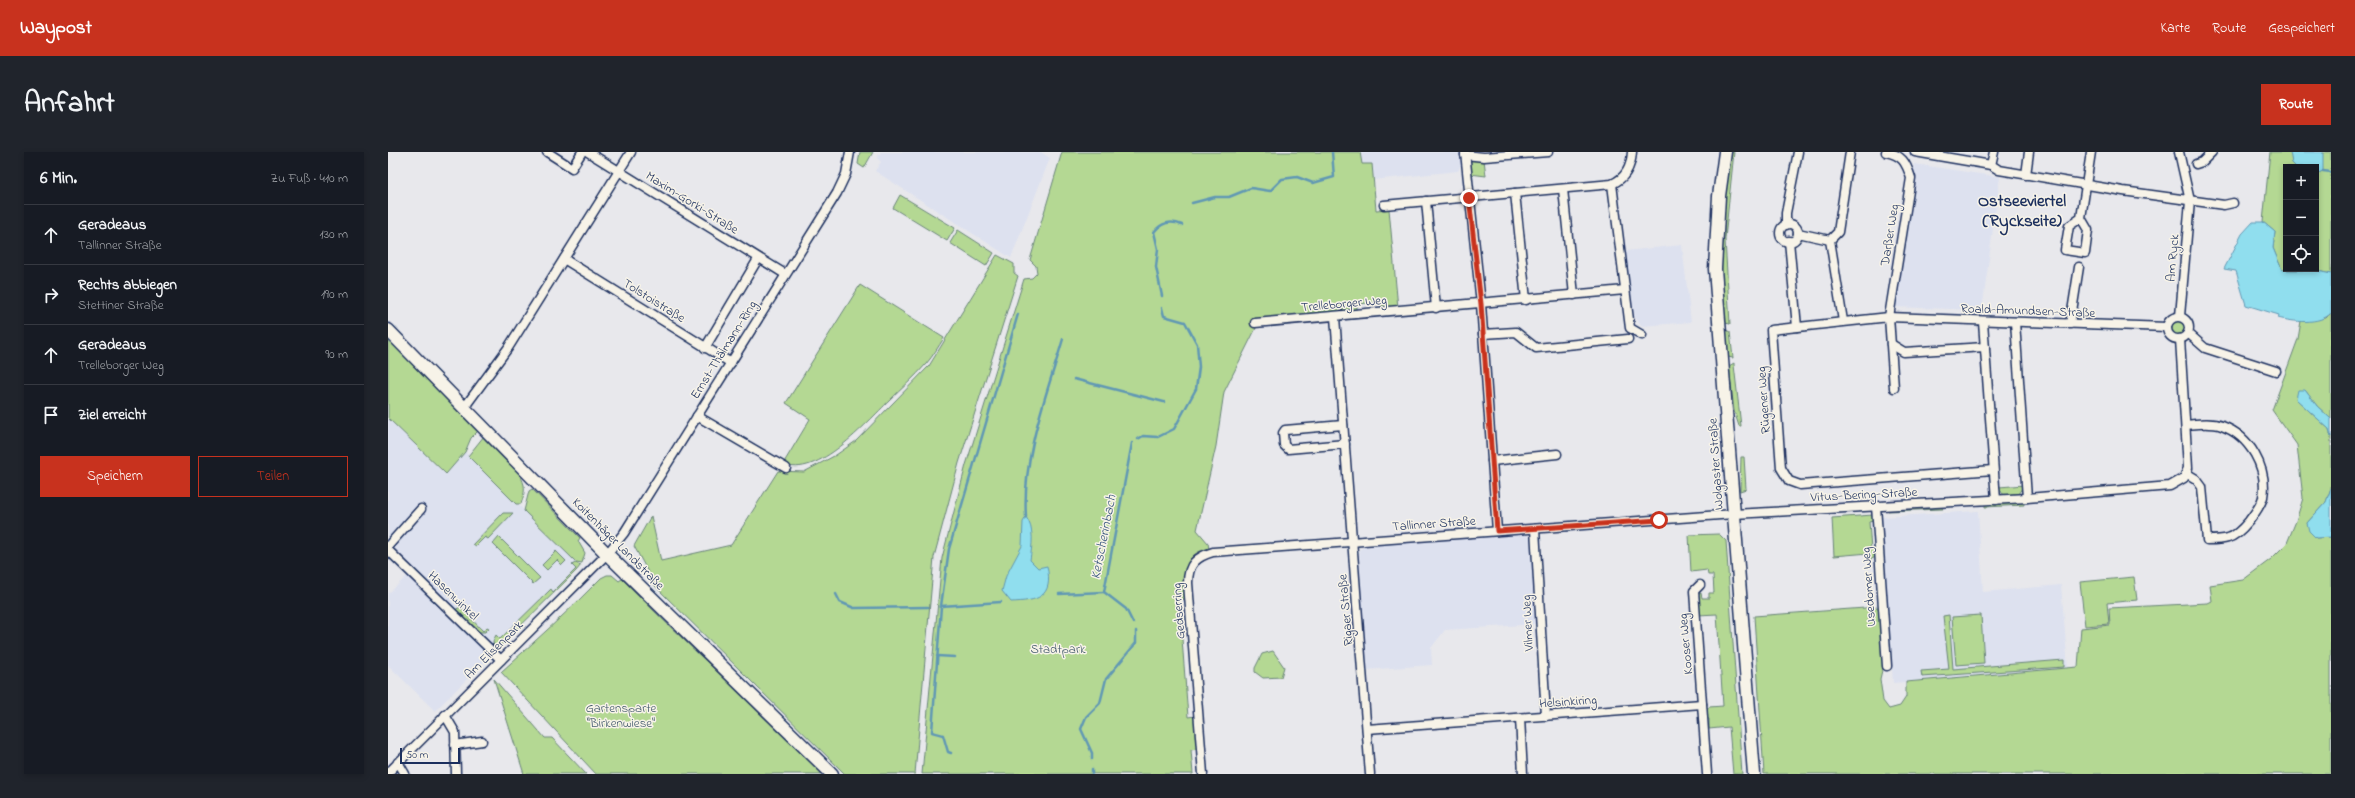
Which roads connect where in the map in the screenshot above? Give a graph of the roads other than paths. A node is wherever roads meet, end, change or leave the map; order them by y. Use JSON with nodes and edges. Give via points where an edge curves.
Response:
{"nodes":[{"id":1,"x":547,"y":152,"type":"edge"},
{"id":2,"x":582,"y":152,"type":"edge"},
{"id":3,"x":588,"y":152,"type":"edge"},
{"id":4,"x":631,"y":152,"type":"edge"},
{"id":5,"x":850,"y":152,"type":"edge"},
{"id":6,"x":1548,"y":152,"type":"edge"},
{"id":7,"x":1632,"y":152,"type":"edge"},
{"id":8,"x":1725,"y":152,"type":"edge"},
{"id":9,"x":1798,"y":152,"type":"edge"},
{"id":10,"x":1850,"y":152,"type":"edge"},
{"id":11,"x":1886,"y":152,"type":"edge"},
{"id":12,"x":1914,"y":152,"type":"edge"},
{"id":13,"x":1994,"y":152,"type":"edge"},
{"id":14,"x":2029,"y":152,"type":"edge"},
{"id":15,"x":2091,"y":152,"type":"edge"},
{"id":16,"x":2179,"y":152,"type":"edge"},
{"id":17,"x":2212,"y":152,"type":"edge"},
{"id":18,"x":1465,"y":154,"type":"edge"},
{"id":19,"x":1903,"y":158,"type":"junction"},
{"id":20,"x":2196,"y":164,"type":"dead end"},
{"id":21,"x":1992,"y":165,"type":"junction"},
{"id":22,"x":619,"y":171,"type":"junction"},
{"id":23,"x":2026,"y":175,"type":"junction"},
{"id":24,"x":1612,"y":184,"type":"junction"},
{"id":25,"x":2085,"y":185,"type":"junction"},
{"id":26,"x":1563,"y":189,"type":"junction"},
{"id":27,"x":1515,"y":193,"type":"junction"},
{"id":28,"x":1469,"y":198,"type":"junction"},
{"id":29,"x":1426,"y":201,"type":"junction"},
{"id":30,"x":2190,"y":201,"type":"junction"},
{"id":31,"x":2233,"y":203,"type":"dead end"},
{"id":32,"x":1384,"y":205,"type":"dead end"},
{"id":33,"x":2081,"y":218,"type":"dead end"},
{"id":34,"x":1786,"y":225,"type":"junction"},
{"id":35,"x":1798,"y":233,"type":"junction"},
{"id":36,"x":1830,"y":240,"type":"junction"},
{"id":37,"x":1789,"y":242,"type":"junction"},
{"id":38,"x":564,"y":259,"type":"junction"},
{"id":39,"x":758,"y":259,"type":"junction"},
{"id":40,"x":2079,"y":267,"type":"dead end"},
{"id":41,"x":785,"y":274,"type":"junction"},
{"id":42,"x":1625,"y":290,"type":"junction"},
{"id":43,"x":1574,"y":295,"type":"junction"},
{"id":44,"x":1526,"y":300,"type":"junction"},
{"id":45,"x":1481,"y":304,"type":"junction"},
{"id":46,"x":1436,"y":308,"type":"junction"},
{"id":47,"x":2180,"y":316,"type":"junction"},
{"id":48,"x":1335,"y":317,"type":"junction"},
{"id":49,"x":1889,"y":317,"type":"junction"},
{"id":50,"x":1843,"y":321,"type":"junction"},
{"id":51,"x":1983,"y":322,"type":"junction"},
{"id":52,"x":2015,"y":322,"type":"junction"},
{"id":53,"x":1255,"y":323,"type":"dead end"},
{"id":54,"x":2070,"y":324,"type":"junction"},
{"id":55,"x":1797,"y":327,"type":"junction"},
{"id":56,"x":2167,"y":327,"type":"junction"},
{"id":57,"x":388,"y":330,"type":"edge"},
{"id":58,"x":1771,"y":330,"type":"joint"},
{"id":59,"x":2188,"y":333,"type":"junction"},
{"id":60,"x":1483,"y":334,"type":"junction"},
{"id":61,"x":1642,"y":335,"type":"dead end"},
{"id":62,"x":1628,"y":339,"type":"dead end"},
{"id":63,"x":2180,"y":339,"type":"junction"},
{"id":64,"x":1891,"y":344,"type":"junction"},
{"id":65,"x":1985,"y":347,"type":"junction"},
{"id":66,"x":705,"y":348,"type":"junction"},
{"id":67,"x":731,"y":363,"type":"junction"},
{"id":68,"x":2276,"y":371,"type":"dead end"},
{"id":69,"x":1894,"y":388,"type":"dead end"},
{"id":70,"x":464,"y":408,"type":"junction"},
{"id":71,"x":697,"y":416,"type":"junction"},
{"id":72,"x":1343,"y":425,"type":"junction"},
{"id":73,"x":2186,"y":425,"type":"junction"},
{"id":74,"x":1345,"y":444,"type":"junction"},
{"id":75,"x":1557,"y":454,"type":"dead end"},
{"id":76,"x":1492,"y":461,"type":"junction"},
{"id":77,"x":786,"y":468,"type":"dead end"},
{"id":78,"x":1782,"y":468,"type":"joint"},
{"id":79,"x":1993,"y":470,"type":"junction"},
{"id":80,"x":2186,"y":473,"type":"junction"},
{"id":81,"x":2027,"y":498,"type":"junction"},
{"id":82,"x":1996,"y":500,"type":"junction"},
{"id":83,"x":1876,"y":506,"type":"junction"},
{"id":84,"x":421,"y":509,"type":"dead end"},
{"id":85,"x":1734,"y":514,"type":"junction"},
{"id":86,"x":1535,"y":529,"type":"junction"},
{"id":87,"x":1497,"y":531,"type":"junction"},
{"id":88,"x":1352,"y":541,"type":"junction"},
{"id":89,"x":388,"y":546,"type":"edge"},
{"id":90,"x":388,"y":550,"type":"edge"},
{"id":91,"x":607,"y":554,"type":"junction"},
{"id":92,"x":1700,"y":585,"type":"dead end"},
{"id":93,"x":501,"y":660,"type":"junction"},
{"id":94,"x":1886,"y":666,"type":"dead end"},
{"id":95,"x":1702,"y":704,"type":"junction"},
{"id":96,"x":446,"y":715,"type":"junction"},
{"id":97,"x":1546,"y":716,"type":"junction"},
{"id":98,"x":1520,"y":718,"type":"junction"},
{"id":99,"x":1367,"y":729,"type":"junction"},
{"id":100,"x":482,"y":741,"type":"dead end"},
{"id":101,"x":455,"y":744,"type":"junction"},
{"id":102,"x":398,"y":762,"type":"junction"},
{"id":103,"x":388,"y":773,"type":"edge"},
{"id":104,"x":404,"y":774,"type":"edge"},
{"id":105,"x":456,"y":774,"type":"edge"},
{"id":106,"x":832,"y":774,"type":"edge"},
{"id":107,"x":1203,"y":774,"type":"edge"},
{"id":108,"x":1370,"y":774,"type":"edge"},
{"id":109,"x":1523,"y":774,"type":"edge"},
{"id":110,"x":1707,"y":774,"type":"edge"},
{"id":111,"x":1754,"y":774,"type":"edge"}],
"edges":[{"from":1,"to":2,"type":"street","via":[[572,168]]},
{"from":3,"to":22,"type":"street","name":"Maxim-Gorki-Straße"},
{"from":4,"to":22,"type":"street"},
{"from":5,"to":41,"type":"street","name":"Ernst-Thälmann-Ring","via":[[846,174],[837,193]]},
{"from":6,"to":18,"type":"street","via":[[1484,157]]},
{"from":7,"to":24,"type":"street","via":[[1632,162],[1627,173]]},
{"from":8,"to":85,"type":"main road","name":"Wolgaster Straße","via":[[1719,196],[1716,268]]},
{"from":9,"to":34,"type":"street"},
{"from":10,"to":36,"type":"street","via":[[1838,232]]},
{"from":11,"to":19,"type":"street"},
{"from":12,"to":19,"type":"street"},
{"from":12,"to":21,"type":"street"},
{"from":13,"to":21,"type":"street"},
{"from":14,"to":23,"type":"street"},
{"from":15,"to":25,"type":"street"},
{"from":16,"to":30,"type":"street","name":"Am Ryck"},
{"from":17,"to":20,"type":"street"},
{"from":18,"to":28,"type":"street"},
{"from":19,"to":49,"type":"street","name":"Darßer Weg","via":[[1910,182]]},
{"from":21,"to":23,"type":"street","via":[[1999,170]]},
{"from":22,"to":38,"type":"street"},
{"from":22,"to":39,"type":"street","name":"Maxim-Gorki-Straße"},
{"from":23,"to":25,"type":"street"},
{"from":24,"to":26,"type":"street"},
{"from":24,"to":42,"type":"street"},
{"from":25,"to":30,"type":"street"},
{"from":25,"to":33,"type":"street"},
{"from":26,"to":27,"type":"street"},
{"from":26,"to":43,"type":"street"},
{"from":27,"to":28,"type":"street"},
{"from":27,"to":44,"type":"street"},
{"from":28,"to":29,"type":"street"},
{"from":28,"to":45,"type":"street"},
{"from":29,"to":32,"type":"street"},
{"from":29,"to":46,"type":"street"},
{"from":30,"to":31,"type":"street","via":[[2224,206]]},
{"from":30,"to":47,"type":"street","name":"Am Ryck"},
{"from":34,"to":35,"type":"street","via":[[1794,226]]},
{"from":34,"to":37,"type":"street","via":[[1781,229],[1781,235]]},
{"from":35,"to":36,"type":"street"},
{"from":35,"to":37,"type":"street","via":[[1796,238]]},
{"from":36,"to":50,"type":"street"},
{"from":37,"to":55,"type":"street"},
{"from":38,"to":66,"type":"street","name":"Tolstoistraße"},
{"from":38,"to":70,"type":"street","via":[[504,353]]},
{"from":39,"to":41,"type":"street","name":"Maxim-Gorki-Straße"},
{"from":39,"to":66,"type":"street","name":"Ernst-Thälmann-Ring"},
{"from":40,"to":54,"type":"street"},
{"from":41,"to":67,"type":"street","name":"Ernst-Thälmann-Ring"},
{"from":42,"to":43,"type":"street","name":"Trelleborger Weg"},
{"from":42,"to":61,"type":"street","via":[[1630,328]]},
{"from":43,"to":44,"type":"street","name":"Trelleborger Weg"},
{"from":44,"to":45,"type":"street","name":"Trelleborger Weg"},
{"from":45,"to":46,"type":"street","name":"Trelleborger Weg"},
{"from":45,"to":60,"type":"street"},
{"from":46,"to":48,"type":"street","name":"Trelleborger Weg"},
{"from":47,"to":56,"type":"street","via":[[2171,318]]},
{"from":47,"to":59,"type":"street","via":[[2189,323]]},
{"from":48,"to":53,"type":"street","name":"Trelleborger Weg"},
{"from":48,"to":72,"type":"street","name":"Rigaer Straße"},
{"from":49,"to":50,"type":"street","name":"Roald-Amundsen-Straße"},
{"from":49,"to":51,"type":"street","name":"Roald-Amundsen-Straße"},
{"from":49,"to":64,"type":"street"},
{"from":50,"to":55,"type":"street","name":"Roald-Amundsen-Straße"},
{"from":51,"to":52,"type":"street","name":"Roald-Amundsen-Straße"},
{"from":51,"to":65,"type":"street"},
{"from":52,"to":54,"type":"street","name":"Roald-Amundsen-Straße"},
{"from":52,"to":81,"type":"street"},
{"from":54,"to":56,"type":"street","name":"Roald-Amundsen-Straße"},
{"from":55,"to":58,"type":"street","name":"Roald-Amundsen-Straße"},
{"from":56,"to":63,"type":"street","via":[[2171,337]]},
{"from":57,"to":70,"type":"main road","name":"Koitenhäger Landstraße"},
{"from":58,"to":78,"type":"street","name":"Rügener Weg"},
{"from":59,"to":63,"type":"street"},
{"from":59,"to":68,"type":"street","via":[[2205,348]]},
{"from":60,"to":62,"type":"street","via":[[1516,332],[1536,348]]},
{"from":60,"to":76,"type":"street"},
{"from":63,"to":73,"type":"street"},
{"from":64,"to":65,"type":"street","via":[[1904,352]]},
{"from":64,"to":69,"type":"street"},
{"from":65,"to":79,"type":"street"},
{"from":66,"to":67,"type":"street","name":"Tolstoistraße"},
{"from":67,"to":71,"type":"street","name":"Ernst-Thälmann-Ring"},
{"from":70,"to":91,"type":"main road","name":"Koitenhäger Landstraße"},
{"from":71,"to":77,"type":"street"},
{"from":71,"to":91,"type":"street","name":"Ernst-Thälmann-Ring","via":[[624,534]]},
{"from":72,"to":74,"type":"street","name":"Rigaer Straße"},
{"from":72,"to":74,"type":"street","via":[[1285,430],[1283,440],[1284,446],[1288,449]]},
{"from":73,"to":80,"type":"street"},
{"from":73,"to":80,"type":"street","via":[[2206,423],[2222,426],[2240,436],[2253,450],[2262,471],[2263,498],[2243,528],[2229,538],[2207,540],[2202,487],[2196,479]]},
{"from":74,"to":88,"type":"street","name":"Rigaer Straße"},
{"from":75,"to":76,"type":"street"},
{"from":76,"to":87,"type":"street"},
{"from":78,"to":79,"type":"street","name":"Vitus-Bering-Straße","via":[[1789,481],[1800,485]]},
{"from":79,"to":82,"type":"street"},
{"from":80,"to":81,"type":"street","name":"Vitus-Bering-Straße","via":[[2180,482],[2170,486]]},
{"from":81,"to":82,"type":"street","name":"Vitus-Bering-Straße"},
{"from":82,"to":83,"type":"street","name":"Vitus-Bering-Straße"},
{"from":83,"to":85,"type":"street","name":"Vitus-Bering-Straße"},
{"from":83,"to":94,"type":"street","name":"Usedomer Weg"},
{"from":84,"to":89,"type":"street"},
{"from":85,"to":86,"type":"street","name":"Tallinner Straße"},
{"from":85,"to":111,"type":"main road","name":"Wolgaster Straße"},
{"from":86,"to":87,"type":"street","name":"Tallinner Straße"},
{"from":86,"to":97,"type":"street","name":"Vilmer Weg"},
{"from":87,"to":88,"type":"street","name":"Tallinner Straße"},
{"from":88,"to":99,"type":"street","name":"Rigaer Straße"},
{"from":88,"to":107,"type":"street","name":"Gedserring","via":[[1213,552],[1197,558],[1192,564],[1188,583]]},
{"from":90,"to":93,"type":"street","name":"Hasenwinkel"},
{"from":91,"to":93,"type":"street","name":"Am Elisenpark"},
{"from":91,"to":106,"type":"main road","name":"Koitenhäger Landstraße"},
{"from":92,"to":95,"type":"street","name":"Kooser Weg","via":[[1694,590]]},
{"from":93,"to":96,"type":"street","name":"Am Elisenpark"},
{"from":95,"to":97,"type":"street","name":"Helsinkiring"},
{"from":95,"to":110,"type":"street"},
{"from":96,"to":101,"type":"street","via":[[455,732]]},
{"from":96,"to":102,"type":"street","name":"Am Elisenpark"},
{"from":97,"to":98,"type":"street","name":"Helsinkiring"},
{"from":98,"to":99,"type":"street","name":"Helsinkiring"},
{"from":98,"to":109,"type":"street"},
{"from":99,"to":108,"type":"street","name":"Rigaer Straße"},
{"from":100,"to":101,"type":"street"},
{"from":101,"to":105,"type":"street"},
{"from":102,"to":103,"type":"street","name":"Am Elisenpark"},
{"from":102,"to":104,"type":"street"}]}
